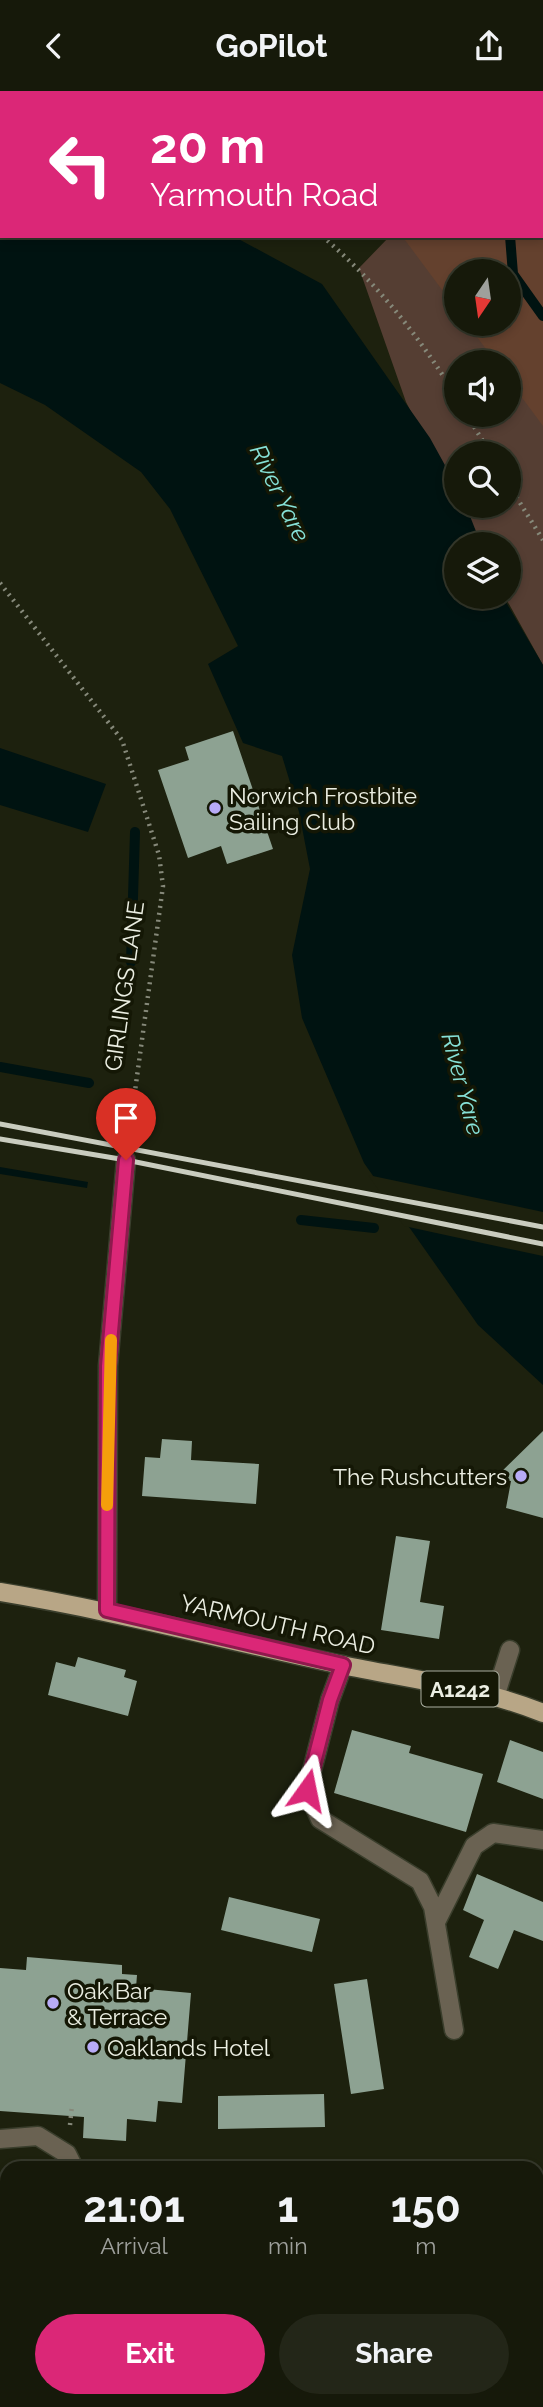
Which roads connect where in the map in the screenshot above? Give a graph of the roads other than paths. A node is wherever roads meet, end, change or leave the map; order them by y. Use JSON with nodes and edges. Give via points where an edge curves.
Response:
{"nodes":[{"id":1,"x":126,"y":1160,"type":"road end"},
{"id":2,"x":0,"y":1592,"type":"edge"},
{"id":3,"x":107,"y":1610,"type":"junction"},
{"id":4,"x":510,"y":1650,"type":"dead end"},
{"id":5,"x":343,"y":1665,"type":"junction"},
{"id":6,"x":495,"y":1697,"type":"junction"},
{"id":7,"x":543,"y":1713,"type":"edge"},
{"id":8,"x":543,"y":1840,"type":"edge"},
{"id":9,"x":436,"y":1922,"type":"junction"},
{"id":10,"x":454,"y":2030,"type":"dead end"},
{"id":11,"x":0,"y":2139,"type":"edge"},
{"id":12,"x":70,"y":2161,"type":"edge"}],
"edges":[{"from":1,"to":3,"type":"street","via":[[108,1366]]},
{"from":2,"to":3,"type":"main road","name":"YARMOUTH ROAD","number":"A1242"},
{"from":3,"to":5,"type":"main road","name":"YARMOUTH ROAD","number":"A1242"},
{"from":4,"to":6,"type":"street"},
{"from":5,"to":6,"type":"main road","name":"YARMOUTH ROAD","number":"A1242"},
{"from":5,"to":9,"type":"street","via":[[307,1790],[320,1819],[420,1881]]},
{"from":6,"to":7,"type":"main road","name":"YARMOUTH ROAD","number":"A1242"},
{"from":8,"to":9,"type":"street","via":[[493,1833],[474,1846]]},
{"from":9,"to":10,"type":"street"},
{"from":11,"to":12,"type":"street","via":[[37,2136],[67,2154]]}]}
